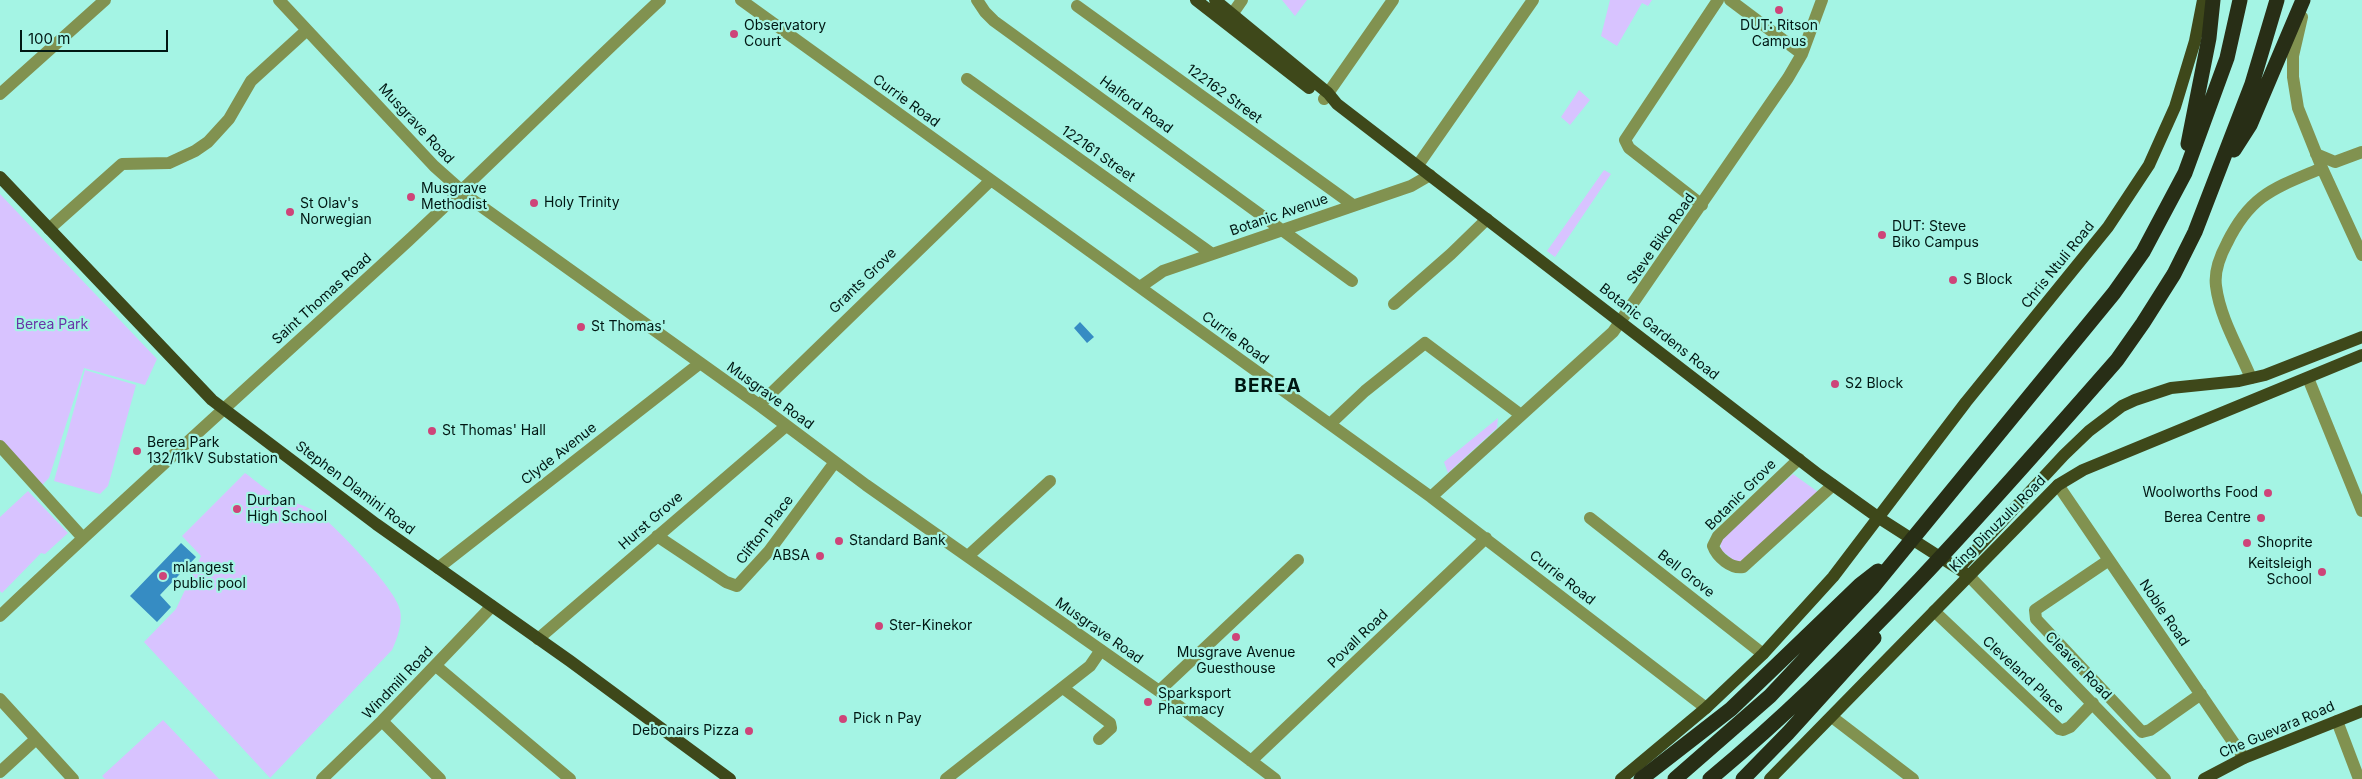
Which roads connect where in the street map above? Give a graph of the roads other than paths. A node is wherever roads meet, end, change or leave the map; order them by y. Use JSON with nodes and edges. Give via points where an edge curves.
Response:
{"nodes":[{"id":1,"x":105,"y":0,"type":"edge"},
{"id":2,"x":278,"y":0,"type":"edge"},
{"id":3,"x":660,"y":0,"type":"edge"},
{"id":4,"x":741,"y":0,"type":"edge"},
{"id":5,"x":977,"y":0,"type":"edge"},
{"id":6,"x":1196,"y":0,"type":"edge"},
{"id":7,"x":1215,"y":0,"type":"edge"},
{"id":8,"x":1242,"y":0,"type":"edge"},
{"id":9,"x":1393,"y":0,"type":"edge"},
{"id":10,"x":1533,"y":0,"type":"edge"},
{"id":11,"x":1718,"y":0,"type":"edge"},
{"id":12,"x":1730,"y":0,"type":"edge"},
{"id":13,"x":1822,"y":0,"type":"edge"},
{"id":14,"x":2203,"y":0,"type":"edge"},
{"id":15,"x":2213,"y":0,"type":"edge"},
{"id":16,"x":2240,"y":0,"type":"edge"},
{"id":17,"x":2277,"y":0,"type":"edge"},
{"id":18,"x":2288,"y":0,"type":"edge"},
{"id":19,"x":2303,"y":0,"type":"edge"},
{"id":20,"x":2308,"y":0,"type":"edge"},
{"id":21,"x":1078,"y":6,"type":"dead end"},
{"id":22,"x":1233,"y":14,"type":"junction"},
{"id":23,"x":307,"y":30,"type":"junction"},
{"id":24,"x":1802,"y":54,"type":"junction"},
{"id":25,"x":2261,"y":57,"type":"junction"},
{"id":26,"x":967,"y":79,"type":"dead end"},
{"id":27,"x":0,"y":94,"type":"edge"},
{"id":28,"x":1326,"y":96,"type":"junction"},
{"id":29,"x":2362,"y":152,"type":"edge"},
{"id":30,"x":2316,"y":154,"type":"junction"},
{"id":31,"x":2335,"y":162,"type":"junction"},
{"id":32,"x":2223,"y":164,"type":"junction"},
{"id":33,"x":1418,"y":166,"type":"junction"},
{"id":34,"x":2322,"y":168,"type":"junction"},
{"id":35,"x":2185,"y":173,"type":"junction"},
{"id":36,"x":1430,"y":175,"type":"junction"},
{"id":37,"x":0,"y":177,"type":"edge"},
{"id":38,"x":990,"y":180,"type":"junction"},
{"id":39,"x":2330,"y":186,"type":"junction"},
{"id":40,"x":460,"y":190,"type":"junction"},
{"id":41,"x":1352,"y":205,"type":"junction"},
{"id":42,"x":1702,"y":205,"type":"junction"},
{"id":43,"x":1487,"y":219,"type":"junction"},
{"id":44,"x":49,"y":229,"type":"junction"},
{"id":45,"x":1283,"y":230,"type":"junction"},
{"id":46,"x":1212,"y":254,"type":"junction"},
{"id":47,"x":2362,"y":255,"type":"edge"},
{"id":48,"x":1352,"y":281,"type":"dead end"},
{"id":49,"x":1140,"y":287,"type":"junction"},
{"id":50,"x":1394,"y":304,"type":"dead end"},
{"id":51,"x":1621,"y":322,"type":"junction"},
{"id":52,"x":2362,"y":337,"type":"edge"},
{"id":53,"x":2362,"y":355,"type":"edge"},
{"id":54,"x":699,"y":364,"type":"junction"},
{"id":55,"x":2251,"y":378,"type":"junction"},
{"id":56,"x":2308,"y":378,"type":"junction"},
{"id":57,"x":759,"y":405,"type":"junction"},
{"id":58,"x":222,"y":408,"type":"junction"},
{"id":59,"x":1522,"y":414,"type":"junction"},
{"id":60,"x":1330,"y":424,"type":"junction"},
{"id":61,"x":786,"y":426,"type":"junction"},
{"id":62,"x":0,"y":446,"type":"edge"},
{"id":63,"x":1799,"y":459,"type":"junction"},
{"id":64,"x":835,"y":462,"type":"junction"},
{"id":65,"x":1050,"y":481,"type":"dead end"},
{"id":66,"x":1833,"y":485,"type":"junction"},
{"id":67,"x":2058,"y":485,"type":"junction"},
{"id":68,"x":1431,"y":497,"type":"junction"},
{"id":69,"x":2362,"y":512,"type":"edge"},
{"id":70,"x":1590,"y":518,"type":"dead end"},
{"id":71,"x":1879,"y":518,"type":"junction"},
{"id":72,"x":657,"y":536,"type":"junction"},
{"id":73,"x":83,"y":538,"type":"junction"},
{"id":74,"x":1486,"y":538,"type":"junction"},
{"id":75,"x":968,"y":556,"type":"junction"},
{"id":76,"x":1298,"y":560,"type":"dead end"},
{"id":77,"x":2110,"y":560,"type":"junction"},
{"id":78,"x":1896,"y":561,"type":"junction"},
{"id":79,"x":438,"y":568,"type":"junction"},
{"id":80,"x":1960,"y":569,"type":"junction"},
{"id":81,"x":1925,"y":572,"type":"junction"},
{"id":82,"x":492,"y":606,"type":"junction"},
{"id":83,"x":1934,"y":611,"type":"junction"},
{"id":84,"x":0,"y":616,"type":"edge"},
{"id":85,"x":538,"y":639,"type":"junction"},
{"id":86,"x":1101,"y":650,"type":"junction"},
{"id":87,"x":1763,"y":654,"type":"junction"},
{"id":88,"x":436,"y":666,"type":"junction"},
{"id":89,"x":1063,"y":688,"type":"junction"},
{"id":90,"x":1159,"y":691,"type":"junction"},
{"id":91,"x":2201,"y":694,"type":"junction"},
{"id":92,"x":0,"y":699,"type":"edge"},
{"id":93,"x":2093,"y":703,"type":"junction"},
{"id":94,"x":1706,"y":708,"type":"junction"},
{"id":95,"x":2362,"y":711,"type":"edge"},
{"id":96,"x":1832,"y":718,"type":"junction"},
{"id":97,"x":382,"y":721,"type":"junction"},
{"id":98,"x":2337,"y":721,"type":"junction"},
{"id":99,"x":36,"y":738,"type":"junction"},
{"id":100,"x":1099,"y":739,"type":"dead end"},
{"id":101,"x":2244,"y":758,"type":"junction"},
{"id":102,"x":1251,"y":761,"type":"junction"},
{"id":103,"x":0,"y":772,"type":"edge"},
{"id":104,"x":73,"y":779,"type":"edge"},
{"id":105,"x":322,"y":779,"type":"edge"},
{"id":106,"x":440,"y":779,"type":"edge"},
{"id":107,"x":570,"y":779,"type":"edge"},
{"id":108,"x":730,"y":779,"type":"edge"},
{"id":109,"x":946,"y":779,"type":"edge"},
{"id":110,"x":1275,"y":779,"type":"edge"},
{"id":111,"x":1621,"y":779,"type":"edge"},
{"id":112,"x":1641,"y":779,"type":"edge"},
{"id":113,"x":1675,"y":779,"type":"edge"},
{"id":114,"x":1710,"y":779,"type":"edge"},
{"id":115,"x":1743,"y":779,"type":"edge"},
{"id":116,"x":1770,"y":779,"type":"edge"},
{"id":117,"x":1914,"y":779,"type":"edge"},
{"id":118,"x":2165,"y":779,"type":"edge"},
{"id":119,"x":2204,"y":779,"type":"edge"},
{"id":120,"x":2359,"y":779,"type":"edge"}],
"edges":[{"from":1,"to":27,"type":"street"},
{"from":2,"to":23,"type":"street","name":"Musgrave Road"},
{"from":3,"to":40,"type":"street","name":"Saint Thomas Road"},
{"from":4,"to":38,"type":"street","name":"Currie Road"},
{"from":5,"to":45,"type":"street","name":"Halford Road","via":[[994,21]]},
{"from":6,"to":28,"type":"main road","name":"Botanic Gardens Road"},
{"from":7,"to":22,"type":"main road","name":"Botanic Gardens Road"},
{"from":8,"to":22,"type":"street"},
{"from":9,"to":28,"type":"street"},
{"from":10,"to":33,"type":"street"},
{"from":11,"to":42,"type":"street","via":[[1625,142]]},
{"from":12,"to":24,"type":"street"},
{"from":13,"to":24,"type":"street","name":"Steve Biko Road"},
{"from":14,"to":71,"type":"main road","name":"Chris Ntuli Road","via":[[2185,76],[2149,165],[2108,228],[1966,402]]},
{"from":15,"to":35,"type":"highway"},
{"from":16,"to":35,"type":"highway","via":[[2226,58]]},
{"from":17,"to":25,"type":"highway"},
{"from":18,"to":25,"type":"highway"},
{"from":19,"to":32,"type":"highway","via":[[2250,126]]},
{"from":20,"to":30,"type":"street","via":[[2296,40],[2293,77],[2298,108]]},
{"from":21,"to":41,"type":"street","name":"122162 Street"},
{"from":22,"to":28,"type":"main road","name":"Botanic Gardens Road"},
{"from":23,"to":40,"type":"street","name":"Musgrave Road"},
{"from":23,"to":44,"type":"street","via":[[251,81],[229,119],[208,142],[169,163],[122,164]]},
{"from":24,"to":42,"type":"street","name":"Steve Biko Road"},
{"from":25,"to":32,"type":"highway"},
{"from":26,"to":46,"type":"street","name":"122161 Street"},
{"from":28,"to":33,"type":"main road","name":"Botanic Gardens Road"},
{"from":29,"to":31,"type":"street"},
{"from":30,"to":31,"type":"street"},
{"from":30,"to":34,"type":"street"},
{"from":31,"to":39,"type":"street"},
{"from":32,"to":81,"type":"highway","via":[[2174,274],[2117,360]]},
{"from":33,"to":36,"type":"main road","name":"Botanic Gardens Road"},
{"from":34,"to":39,"type":"street"},
{"from":34,"to":55,"type":"street","via":[[2274,189],[2250,206],[2238,221],[2219,260],[2216,285],[2220,304]]},
{"from":35,"to":78,"type":"highway","via":[[2143,252],[2114,293]]},
{"from":36,"to":41,"type":"street","name":"Botanic Avenue","via":[[1411,186]]},
{"from":36,"to":43,"type":"main road","name":"Botanic Gardens Road"},
{"from":37,"to":44,"type":"main road","name":"Stephen Dlamini Road"},
{"from":38,"to":49,"type":"street","name":"Currie Road"},
{"from":38,"to":57,"type":"street","name":"Grants Grove"},
{"from":39,"to":47,"type":"street"},
{"from":40,"to":54,"type":"street","name":"Musgrave Road"},
{"from":40,"to":58,"type":"street","name":"Saint Thomas Road","via":[[410,240]]},
{"from":41,"to":45,"type":"street","name":"Botanic Avenue"},
{"from":42,"to":51,"type":"street","name":"Steve Biko Road"},
{"from":43,"to":50,"type":"street"},
{"from":43,"to":51,"type":"main road","name":"Botanic Gardens Road"},
{"from":44,"to":58,"type":"main road","name":"Stephen Dlamini Road","via":[[185,374]]},
{"from":45,"to":46,"type":"street","name":"Botanic Avenue"},
{"from":45,"to":48,"type":"street","name":"Halford Road"},
{"from":46,"to":49,"type":"street","name":"Botanic Avenue","via":[[1163,271]]},
{"from":49,"to":60,"type":"street","name":"Currie Road"},
{"from":51,"to":59,"type":"street","name":"Steve Biko Road"},
{"from":51,"to":63,"type":"main road","name":"Botanic Gardens Road"},
{"from":52,"to":55,"type":"main road","name":"King Dinuzulu Road"},
{"from":53,"to":56,"type":"main road","name":"King Dinuzulu Road"},
{"from":54,"to":57,"type":"street","name":"Musgrave Road"},
{"from":54,"to":79,"type":"street","name":"Clyde Avenue"},
{"from":55,"to":80,"type":"main road","name":"King Dinuzulu Road","via":[[2170,388],[2122,406],[2064,455]]},
{"from":56,"to":67,"type":"main road","name":"King Dinuzulu Road","via":[[2083,470]]},
{"from":56,"to":69,"type":"street"},
{"from":57,"to":61,"type":"street","name":"Musgrave Road"},
{"from":58,"to":73,"type":"street","name":"Saint Thomas Road"},
{"from":58,"to":79,"type":"main road","name":"Stephen Dlamini Road"},
{"from":59,"to":60,"type":"street","via":[[1426,343],[1365,391]]},
{"from":59,"to":68,"type":"street","name":"Steve Biko Road"},
{"from":60,"to":68,"type":"street","name":"Currie Road"},
{"from":61,"to":64,"type":"street","name":"Musgrave Road"},
{"from":61,"to":72,"type":"street","name":"Hurst Grove"},
{"from":62,"to":73,"type":"street"},
{"from":63,"to":66,"type":"main road","name":"Botanic Gardens Road"},
{"from":63,"to":66,"type":"street","name":"Botanic Grove","via":[[1718,536],[1713,546],[1717,555],[1733,566],[1743,567]]},
{"from":64,"to":72,"type":"street","name":"Clifton Place","via":[[769,551],[737,586]]},
{"from":64,"to":75,"type":"street","name":"Musgrave Road"},
{"from":65,"to":75,"type":"street"},
{"from":66,"to":71,"type":"main road","name":"Botanic Gardens Road"},
{"from":67,"to":77,"type":"street","name":"Noble Road"},
{"from":67,"to":80,"type":"main road","name":"King Dinuzulu Road"},
{"from":68,"to":74,"type":"street","name":"Currie Road"},
{"from":70,"to":87,"type":"street","name":"Bell Grove"},
{"from":71,"to":80,"type":"main road","name":"Botanic Gardens Road"},
{"from":71,"to":87,"type":"main road","via":[[1833,577]]},
{"from":72,"to":85,"type":"street","name":"Hurst Grove"},
{"from":73,"to":84,"type":"street","name":"Saint Thomas Road"},
{"from":74,"to":94,"type":"street","name":"Currie Road"},
{"from":74,"to":102,"type":"street","name":"Povall Road"},
{"from":75,"to":86,"type":"street","name":"Musgrave Road"},
{"from":76,"to":90,"type":"street"},
{"from":77,"to":91,"type":"street","name":"Noble Road"},
{"from":77,"to":91,"type":"street","via":[[2035,610],[2036,619],[2142,732],[2150,730]]},
{"from":78,"to":112,"type":"highway","via":[[1860,585],[1731,709]]},
{"from":78,"to":113,"type":"highway","via":[[1770,696]]},
{"from":79,"to":82,"type":"main road","name":"Stephen Dlamini Road"},
{"from":80,"to":83,"type":"main road","name":"King Dinuzulu Road"},
{"from":80,"to":93,"type":"street","name":"Cleaver Road"},
{"from":81,"to":114,"type":"highway","via":[[1806,694]]},
{"from":81,"to":115,"type":"highway","via":[[1904,605]]},
{"from":82,"to":85,"type":"main road","name":"Stephen Dlamini Road"},
{"from":82,"to":88,"type":"street","name":"Windmill Road"},
{"from":83,"to":93,"type":"street","name":"Cleveland Place","via":[[2059,729],[2070,728]]},
{"from":83,"to":96,"type":"main road","name":"King Dinuzulu Road"},
{"from":85,"to":108,"type":"main road","name":"Stephen Dlamini Road"},
{"from":86,"to":89,"type":"street","via":[[1090,666]]},
{"from":86,"to":90,"type":"street","name":"Musgrave Road"},
{"from":87,"to":94,"type":"main road"},
{"from":88,"to":97,"type":"street","name":"Windmill Road"},
{"from":88,"to":107,"type":"street"},
{"from":89,"to":100,"type":"street","via":[[1110,723],[1110,728]]},
{"from":89,"to":109,"type":"street"},
{"from":90,"to":102,"type":"street","name":"Musgrave Road"},
{"from":91,"to":101,"type":"street","name":"Noble Road"},
{"from":92,"to":99,"type":"street"},
{"from":93,"to":118,"type":"street","name":"Cleaver Road"},
{"from":94,"to":111,"type":"main road"},
{"from":95,"to":98,"type":"main road","name":"Che Guevara Road"},
{"from":96,"to":116,"type":"main road","name":"King Dinuzulu Road"},
{"from":96,"to":117,"type":"street"},
{"from":97,"to":105,"type":"street","name":"Windmill Road"},
{"from":97,"to":106,"type":"street"},
{"from":98,"to":101,"type":"main road","name":"Che Guevara Road"},
{"from":98,"to":120,"type":"street"},
{"from":99,"to":103,"type":"street"},
{"from":99,"to":104,"type":"street"},
{"from":101,"to":119,"type":"main road","name":"Che Guevara Road"},
{"from":102,"to":110,"type":"street","name":"Musgrave Road"}]}
